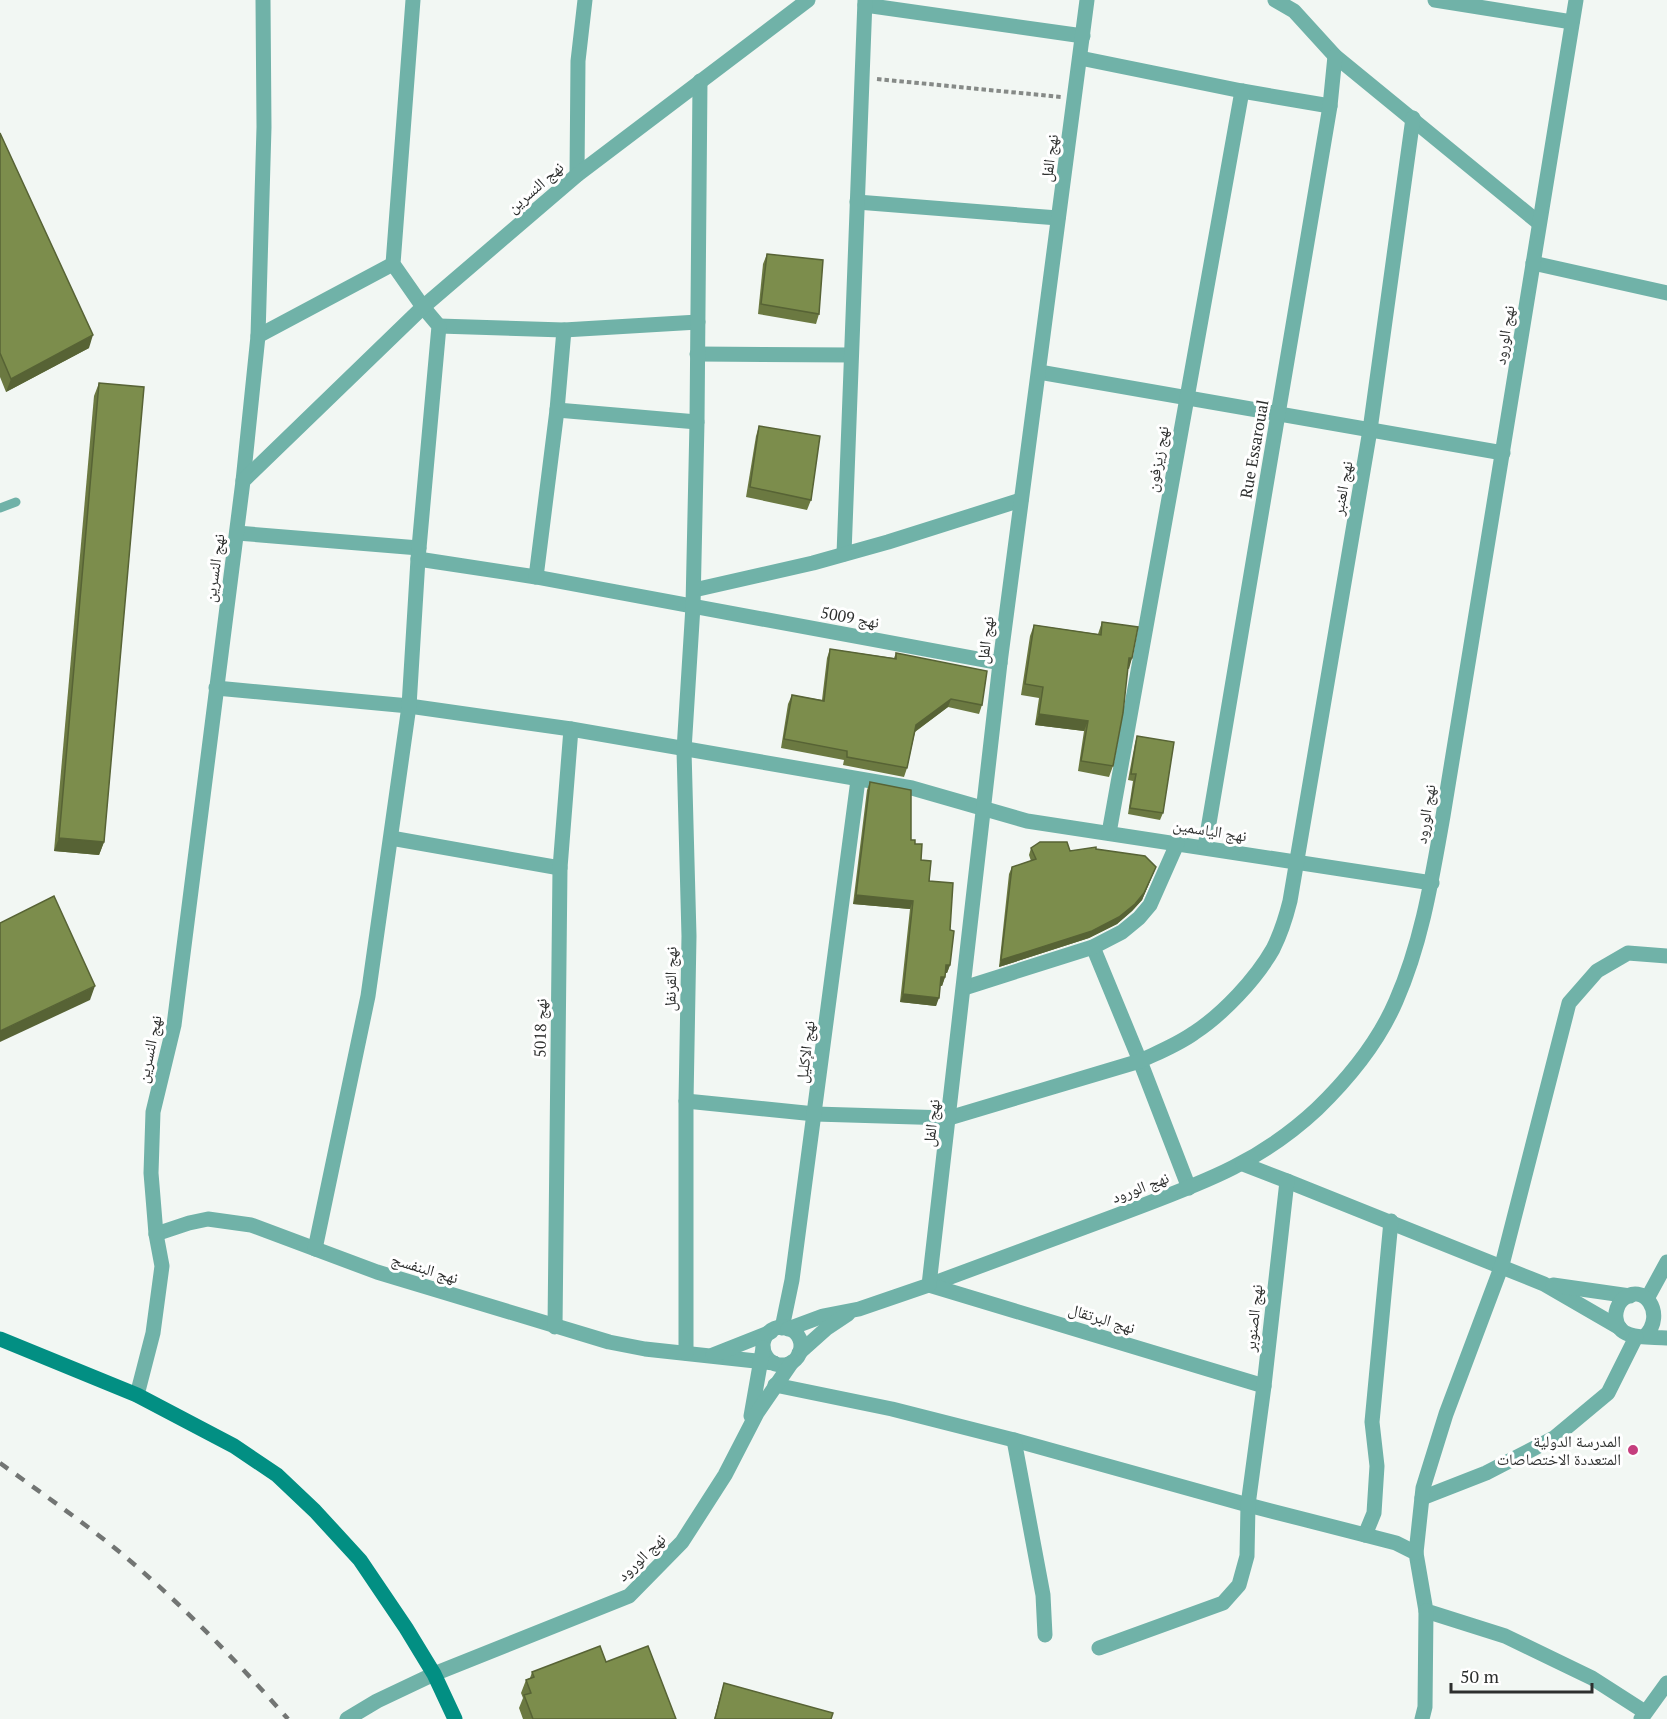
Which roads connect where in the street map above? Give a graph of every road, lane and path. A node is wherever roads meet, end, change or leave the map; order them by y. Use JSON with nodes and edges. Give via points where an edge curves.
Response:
{"nodes":[{"id":1,"x":263,"y":0,"type":"edge"},
{"id":2,"x":413,"y":0,"type":"edge"},
{"id":3,"x":585,"y":0,"type":"edge"},
{"id":4,"x":808,"y":0,"type":"edge"},
{"id":5,"x":1086,"y":0,"type":"edge"},
{"id":6,"x":1278,"y":0,"type":"edge"},
{"id":7,"x":1437,"y":0,"type":"edge"},
{"id":8,"x":1576,"y":0,"type":"edge"},
{"id":9,"x":865,"y":3,"type":"edge"},
{"id":10,"x":1572,"y":22,"type":"junction"},
{"id":11,"x":1083,"y":36,"type":"junction"},
{"id":12,"x":1335,"y":56,"type":"junction"},
{"id":13,"x":1080,"y":58,"type":"junction"},
{"id":14,"x":861,"y":78,"type":"junction"},
{"id":15,"x":700,"y":81,"type":"junction"},
{"id":16,"x":1242,"y":91,"type":"junction"},
{"id":17,"x":1075,"y":98,"type":"junction"},
{"id":18,"x":1330,"y":106,"type":"junction"},
{"id":19,"x":1413,"y":118,"type":"junction"},
{"id":20,"x":577,"y":175,"type":"junction"},
{"id":21,"x":857,"y":202,"type":"junction"},
{"id":22,"x":1058,"y":218,"type":"junction"},
{"id":23,"x":1539,"y":223,"type":"junction"},
{"id":24,"x":1533,"y":263,"type":"junction"},
{"id":25,"x":393,"y":264,"type":"junction"},
{"id":26,"x":1667,"y":293,"type":"edge"},
{"id":27,"x":423,"y":307,"type":"junction"},
{"id":28,"x":698,"y":322,"type":"junction"},
{"id":29,"x":439,"y":326,"type":"junction"},
{"id":30,"x":564,"y":330,"type":"junction"},
{"id":31,"x":258,"y":336,"type":"junction"},
{"id":32,"x":697,"y":354,"type":"junction"},
{"id":33,"x":851,"y":355,"type":"junction"},
{"id":34,"x":1039,"y":372,"type":"junction"},
{"id":35,"x":1187,"y":398,"type":"junction"},
{"id":36,"x":556,"y":410,"type":"junction"},
{"id":37,"x":1278,"y":414,"type":"junction"},
{"id":38,"x":697,"y":422,"type":"junction"},
{"id":39,"x":1370,"y":430,"type":"junction"},
{"id":40,"x":1503,"y":453,"type":"junction"},
{"id":41,"x":243,"y":481,"type":"junction"},
{"id":42,"x":1021,"y":500,"type":"junction"},
{"id":43,"x":15,"y":502,"type":"dead end"},
{"id":44,"x":0,"y":508,"type":"edge"},
{"id":45,"x":237,"y":533,"type":"junction"},
{"id":46,"x":419,"y":553,"type":"junction"},
{"id":47,"x":844,"y":554,"type":"junction"},
{"id":48,"x":536,"y":577,"type":"junction"},
{"id":49,"x":694,"y":590,"type":"junction"},
{"id":50,"x":693,"y":606,"type":"junction"},
{"id":51,"x":1000,"y":663,"type":"junction"},
{"id":52,"x":216,"y":688,"type":"junction"},
{"id":53,"x":409,"y":706,"type":"junction"},
{"id":54,"x":571,"y":729,"type":"junction"},
{"id":55,"x":684,"y":750,"type":"junction"},
{"id":56,"x":858,"y":780,"type":"junction"},
{"id":57,"x":984,"y":808,"type":"junction"},
{"id":58,"x":1108,"y":833,"type":"junction"},
{"id":59,"x":391,"y":838,"type":"junction"},
{"id":60,"x":1177,"y":844,"type":"junction"},
{"id":61,"x":1205,"y":848,"type":"junction"},
{"id":62,"x":1296,"y":862,"type":"junction"},
{"id":63,"x":560,"y":868,"type":"junction"},
{"id":64,"x":1432,"y":883,"type":"junction"},
{"id":65,"x":1093,"y":947,"type":"junction"},
{"id":66,"x":1667,"y":956,"type":"edge"},
{"id":67,"x":964,"y":988,"type":"junction"},
{"id":68,"x":1140,"y":1060,"type":"junction"},
{"id":69,"x":686,"y":1101,"type":"junction"},
{"id":70,"x":815,"y":1114,"type":"junction"},
{"id":71,"x":949,"y":1118,"type":"junction"},
{"id":72,"x":1243,"y":1164,"type":"junction"},
{"id":73,"x":1287,"y":1181,"type":"junction"},
{"id":74,"x":1190,"y":1188,"type":"junction"},
{"id":75,"x":1391,"y":1221,"type":"junction"},
{"id":76,"x":156,"y":1234,"type":"junction"},
{"id":77,"x":315,"y":1249,"type":"junction"},
{"id":78,"x":1667,"y":1262,"type":"edge"},
{"id":79,"x":1502,"y":1266,"type":"junction"},
{"id":80,"x":1544,"y":1284,"type":"junction"},
{"id":81,"x":929,"y":1285,"type":"junction"},
{"id":82,"x":1630,"y":1296,"type":"junction"},
{"id":83,"x":1657,"y":1303,"type":"edge"},
{"id":84,"x":859,"y":1308,"type":"junction"},
{"id":85,"x":555,"y":1327,"type":"junction"},
{"id":86,"x":1620,"y":1328,"type":"junction"},
{"id":87,"x":780,"y":1329,"type":"junction"},
{"id":88,"x":1640,"y":1336,"type":"junction"},
{"id":89,"x":0,"y":1338,"type":"edge"},
{"id":90,"x":1667,"y":1338,"type":"edge"},
{"id":91,"x":686,"y":1353,"type":"junction"},
{"id":92,"x":710,"y":1356,"type":"junction"},
{"id":93,"x":766,"y":1358,"type":"junction"},
{"id":94,"x":796,"y":1358,"type":"junction"},
{"id":95,"x":775,"y":1384,"type":"junction"},
{"id":96,"x":1264,"y":1386,"type":"junction"},
{"id":97,"x":137,"y":1395,"type":"junction"},
{"id":98,"x":748,"y":1428,"type":"junction"},
{"id":99,"x":1014,"y":1440,"type":"junction"},
{"id":100,"x":1422,"y":1498,"type":"junction"},
{"id":101,"x":1248,"y":1505,"type":"junction"},
{"id":102,"x":1365,"y":1535,"type":"junction"},
{"id":103,"x":1416,"y":1553,"type":"junction"},
{"id":104,"x":1426,"y":1611,"type":"junction"},
{"id":105,"x":1045,"y":1635,"type":"dead end"},
{"id":106,"x":1099,"y":1648,"type":"dead end"},
{"id":107,"x":434,"y":1674,"type":"junction"},
{"id":108,"x":1667,"y":1683,"type":"edge"},
{"id":109,"x":1643,"y":1716,"type":"edge"},
{"id":110,"x":347,"y":1719,"type":"edge"},
{"id":111,"x":455,"y":1719,"type":"edge"},
{"id":112,"x":1422,"y":1719,"type":"edge"}],
"edges":[{"from":1,"to":31,"type":"street"},
{"from":2,"to":25,"type":"street"},
{"from":3,"to":20,"type":"street","via":[[578,61]]},
{"from":4,"to":15,"type":"street","name":"نهج النسرين"},
{"from":5,"to":11,"type":"street","name":"نهج الفل"},
{"from":6,"to":12,"type":"street","via":[[1294,11]]},
{"from":7,"to":10,"type":"street"},
{"from":8,"to":10,"type":"street","name":"نهج الورود"},
{"from":9,"to":11,"type":"street"},
{"from":9,"to":14,"type":"street"},
{"from":10,"to":23,"type":"street","name":"نهج الورود"},
{"from":11,"to":13,"type":"street","name":"نهج الفل"},
{"from":12,"to":18,"type":"street","name":"Rue Essaroual"},
{"from":12,"to":19,"type":"street"},
{"from":13,"to":16,"type":"street"},
{"from":13,"to":17,"type":"street","name":"نهج الفل"},
{"from":14,"to":17,"type":"path"},
{"from":14,"to":21,"type":"street"},
{"from":15,"to":20,"type":"street","name":"نهج النسرين"},
{"from":15,"to":28,"type":"street","name":"نهج القرنفل"},
{"from":16,"to":18,"type":"street"},
{"from":16,"to":35,"type":"street","name":"نهج زيزفون"},
{"from":17,"to":22,"type":"street","name":"نهج الفل"},
{"from":18,"to":37,"type":"street","name":"Rue Essaroual"},
{"from":19,"to":23,"type":"street"},
{"from":19,"to":39,"type":"street","name":"نهج العنبر"},
{"from":20,"to":27,"type":"street","name":"نهج النسرين"},
{"from":21,"to":22,"type":"street"},
{"from":21,"to":33,"type":"street"},
{"from":22,"to":34,"type":"street","name":"نهج الفل"},
{"from":23,"to":24,"type":"street","name":"نهج الورود"},
{"from":24,"to":26,"type":"street"},
{"from":24,"to":40,"type":"street","name":"نهج الورود"},
{"from":25,"to":27,"type":"street"},
{"from":25,"to":31,"type":"street"},
{"from":27,"to":29,"type":"street"},
{"from":27,"to":41,"type":"street","name":"نهج النسرين"},
{"from":28,"to":30,"type":"street"},
{"from":28,"to":32,"type":"street","name":"نهج القرنفل"},
{"from":29,"to":30,"type":"street"},
{"from":29,"to":46,"type":"street"},
{"from":30,"to":36,"type":"street"},
{"from":31,"to":41,"type":"street"},
{"from":32,"to":33,"type":"street"},
{"from":32,"to":38,"type":"street","name":"نهج القرنفل"},
{"from":33,"to":47,"type":"street"},
{"from":34,"to":35,"type":"street"},
{"from":34,"to":42,"type":"street","name":"نهج الفل"},
{"from":35,"to":37,"type":"street"},
{"from":35,"to":58,"type":"street","name":"نهج زيزفون"},
{"from":36,"to":38,"type":"street"},
{"from":36,"to":48,"type":"street"},
{"from":37,"to":39,"type":"street"},
{"from":37,"to":61,"type":"street","name":"Rue Essaroual"},
{"from":38,"to":49,"type":"street","name":"نهج القرنفل"},
{"from":39,"to":40,"type":"street"},
{"from":39,"to":62,"type":"street","name":"نهج العنبر"},
{"from":40,"to":64,"type":"street","name":"نهج الورود"},
{"from":41,"to":45,"type":"street","name":"نهج النسرين"},
{"from":42,"to":47,"type":"street"},
{"from":42,"to":51,"type":"street","name":"نهج الفل"},
{"from":43,"to":44,"type":"lane"},
{"from":45,"to":46,"type":"street","name":"نهج 5009"},
{"from":45,"to":52,"type":"street","name":"نهج النسرين"},
{"from":46,"to":48,"type":"street","name":"نهج 5009"},
{"from":46,"to":53,"type":"street"},
{"from":47,"to":49,"type":"street"},
{"from":48,"to":50,"type":"street","name":"نهج 5009"},
{"from":49,"to":50,"type":"street","name":"نهج القرنفل"},
{"from":50,"to":51,"type":"street","name":"نهج 5009"},
{"from":50,"to":55,"type":"street","name":"نهج القرنفل"},
{"from":51,"to":57,"type":"street","name":"نهج الفل"},
{"from":52,"to":53,"type":"street","name":"نهج الياسمين"},
{"from":52,"to":76,"type":"street","name":"نهج النسرين","via":[[174,1025],[153,1112],[151,1173]]},
{"from":53,"to":54,"type":"street","name":"نهج الياسمين"},
{"from":53,"to":59,"type":"street"},
{"from":54,"to":55,"type":"street","name":"نهج الياسمين"},
{"from":54,"to":63,"type":"street","name":"نهج 5018"},
{"from":55,"to":56,"type":"street","name":"نهج الياسمين"},
{"from":55,"to":69,"type":"street","name":"نهج القرنفل","via":[[689,936]]},
{"from":56,"to":57,"type":"street","name":"نهج الياسمين","via":[[912,788]]},
{"from":56,"to":70,"type":"street","name":"نهج الإكليل"},
{"from":57,"to":58,"type":"street","name":"نهج الياسمين","via":[[1027,820]]},
{"from":57,"to":67,"type":"street","name":"نهج الفل"},
{"from":58,"to":60,"type":"street","name":"نهج الياسمين"},
{"from":59,"to":63,"type":"street"},
{"from":59,"to":77,"type":"street","via":[[368,996]]},
{"from":60,"to":61,"type":"street","name":"نهج الياسمين"},
{"from":60,"to":65,"type":"street","via":[[1150,905],[1122,932]]},
{"from":61,"to":62,"type":"street","name":"نهج الياسمين"},
{"from":62,"to":64,"type":"street","name":"نهج الياسمين"},
{"from":62,"to":68,"type":"street","name":"نهج العنبر","via":[[1283,927],[1256,972],[1195,1033]]},
{"from":63,"to":85,"type":"street","name":"نهج 5018"},
{"from":64,"to":72,"type":"street","name":"نهج الورود","via":[[1397,999],[1366,1054],[1345,1081],[1292,1131]]},
{"from":65,"to":67,"type":"street"},
{"from":65,"to":68,"type":"street"},
{"from":66,"to":79,"type":"street","via":[[1628,952],[1597,971],[1569,1003]]},
{"from":67,"to":71,"type":"street","name":"نهج الفل"},
{"from":68,"to":71,"type":"street","name":"نهج العنبر"},
{"from":68,"to":74,"type":"street"},
{"from":69,"to":70,"type":"street","name":"نهج العنبر"},
{"from":69,"to":91,"type":"street","name":"نهج القرنفل"},
{"from":70,"to":71,"type":"street","name":"نهج العنبر"},
{"from":70,"to":87,"type":"street","name":"نهج الإكليل","via":[[792,1280]]},
{"from":71,"to":81,"type":"street","name":"نهج الفل"},
{"from":72,"to":73,"type":"street"},
{"from":72,"to":74,"type":"street","name":"نهج الورود"},
{"from":73,"to":75,"type":"street"},
{"from":73,"to":96,"type":"street","name":"نهج الصنوبر"},
{"from":74,"to":81,"type":"street","name":"نهج الورود"},
{"from":75,"to":79,"type":"street"},
{"from":75,"to":102,"type":"street","via":[[1372,1422],[1377,1466],[1374,1513]]},
{"from":76,"to":77,"type":"street","name":"نهج البنفسج","via":[[208,1219],[251,1225]]},
{"from":76,"to":97,"type":"street","name":"نهج النسرين","via":[[162,1266],[153,1333]]},
{"from":77,"to":85,"type":"street","name":"نهج البنفسج"},
{"from":78,"to":83,"type":"street"},
{"from":79,"to":80,"type":"street"},
{"from":79,"to":100,"type":"street","via":[[1446,1414]]},
{"from":80,"to":82,"type":"street"},
{"from":80,"to":86,"type":"street"},
{"from":81,"to":84,"type":"street","name":"نهج الورود"},
{"from":81,"to":96,"type":"street","name":"نهج البرتقال"},
{"from":82,"to":83,"type":"street","via":[[1639,1294]]},
{"from":82,"to":86,"type":"street","via":[[1617,1309]]},
{"from":83,"to":88,"type":"street","via":[[1658,1322],[1653,1330]]},
{"from":84,"to":87,"type":"street"},
{"from":84,"to":94,"type":"street","via":[[827,1328]]},
{"from":85,"to":91,"type":"street","name":"نهج البنفسج","via":[[609,1342]]},
{"from":86,"to":88,"type":"street","via":[[1626,1334]]},
{"from":87,"to":92,"type":"street"},
{"from":87,"to":93,"type":"street","via":[[766,1336]]},
{"from":87,"to":94,"type":"street","via":[[798,1336]]},
{"from":88,"to":90,"type":"street"},
{"from":88,"to":100,"type":"street","via":[[1608,1393],[1554,1438],[1486,1473]]},
{"from":89,"to":97,"type":"main road"},
{"from":91,"to":92,"type":"street","name":"نهج البنفسج"},
{"from":92,"to":93,"type":"street","name":"نهج البنفسج"},
{"from":93,"to":94,"type":"street","via":[[780,1365]]},
{"from":93,"to":98,"type":"street"},
{"from":94,"to":95,"type":"street"},
{"from":95,"to":98,"type":"street"},
{"from":95,"to":99,"type":"street"},
{"from":96,"to":101,"type":"street","name":"نهج الصنوبر"},
{"from":97,"to":107,"type":"main road","via":[[234,1446],[285,1482],[360,1560]]},
{"from":98,"to":107,"type":"street","name":"نهج الورود","via":[[725,1475],[682,1542],[629,1596]]},
{"from":99,"to":101,"type":"street"},
{"from":99,"to":105,"type":"street","via":[[1043,1595]]},
{"from":100,"to":103,"type":"street"},
{"from":101,"to":102,"type":"street"},
{"from":101,"to":106,"type":"street","name":"نهج الصنوبر","via":[[1247,1556],[1239,1585],[1223,1603]]},
{"from":102,"to":103,"type":"street"},
{"from":103,"to":104,"type":"street"},
{"from":104,"to":109,"type":"street","via":[[1505,1636],[1592,1678]]},
{"from":104,"to":112,"type":"street"},
{"from":107,"to":110,"type":"street","name":"نهج الورود"},
{"from":107,"to":111,"type":"main road"},
{"from":108,"to":109,"type":"street"}]}
